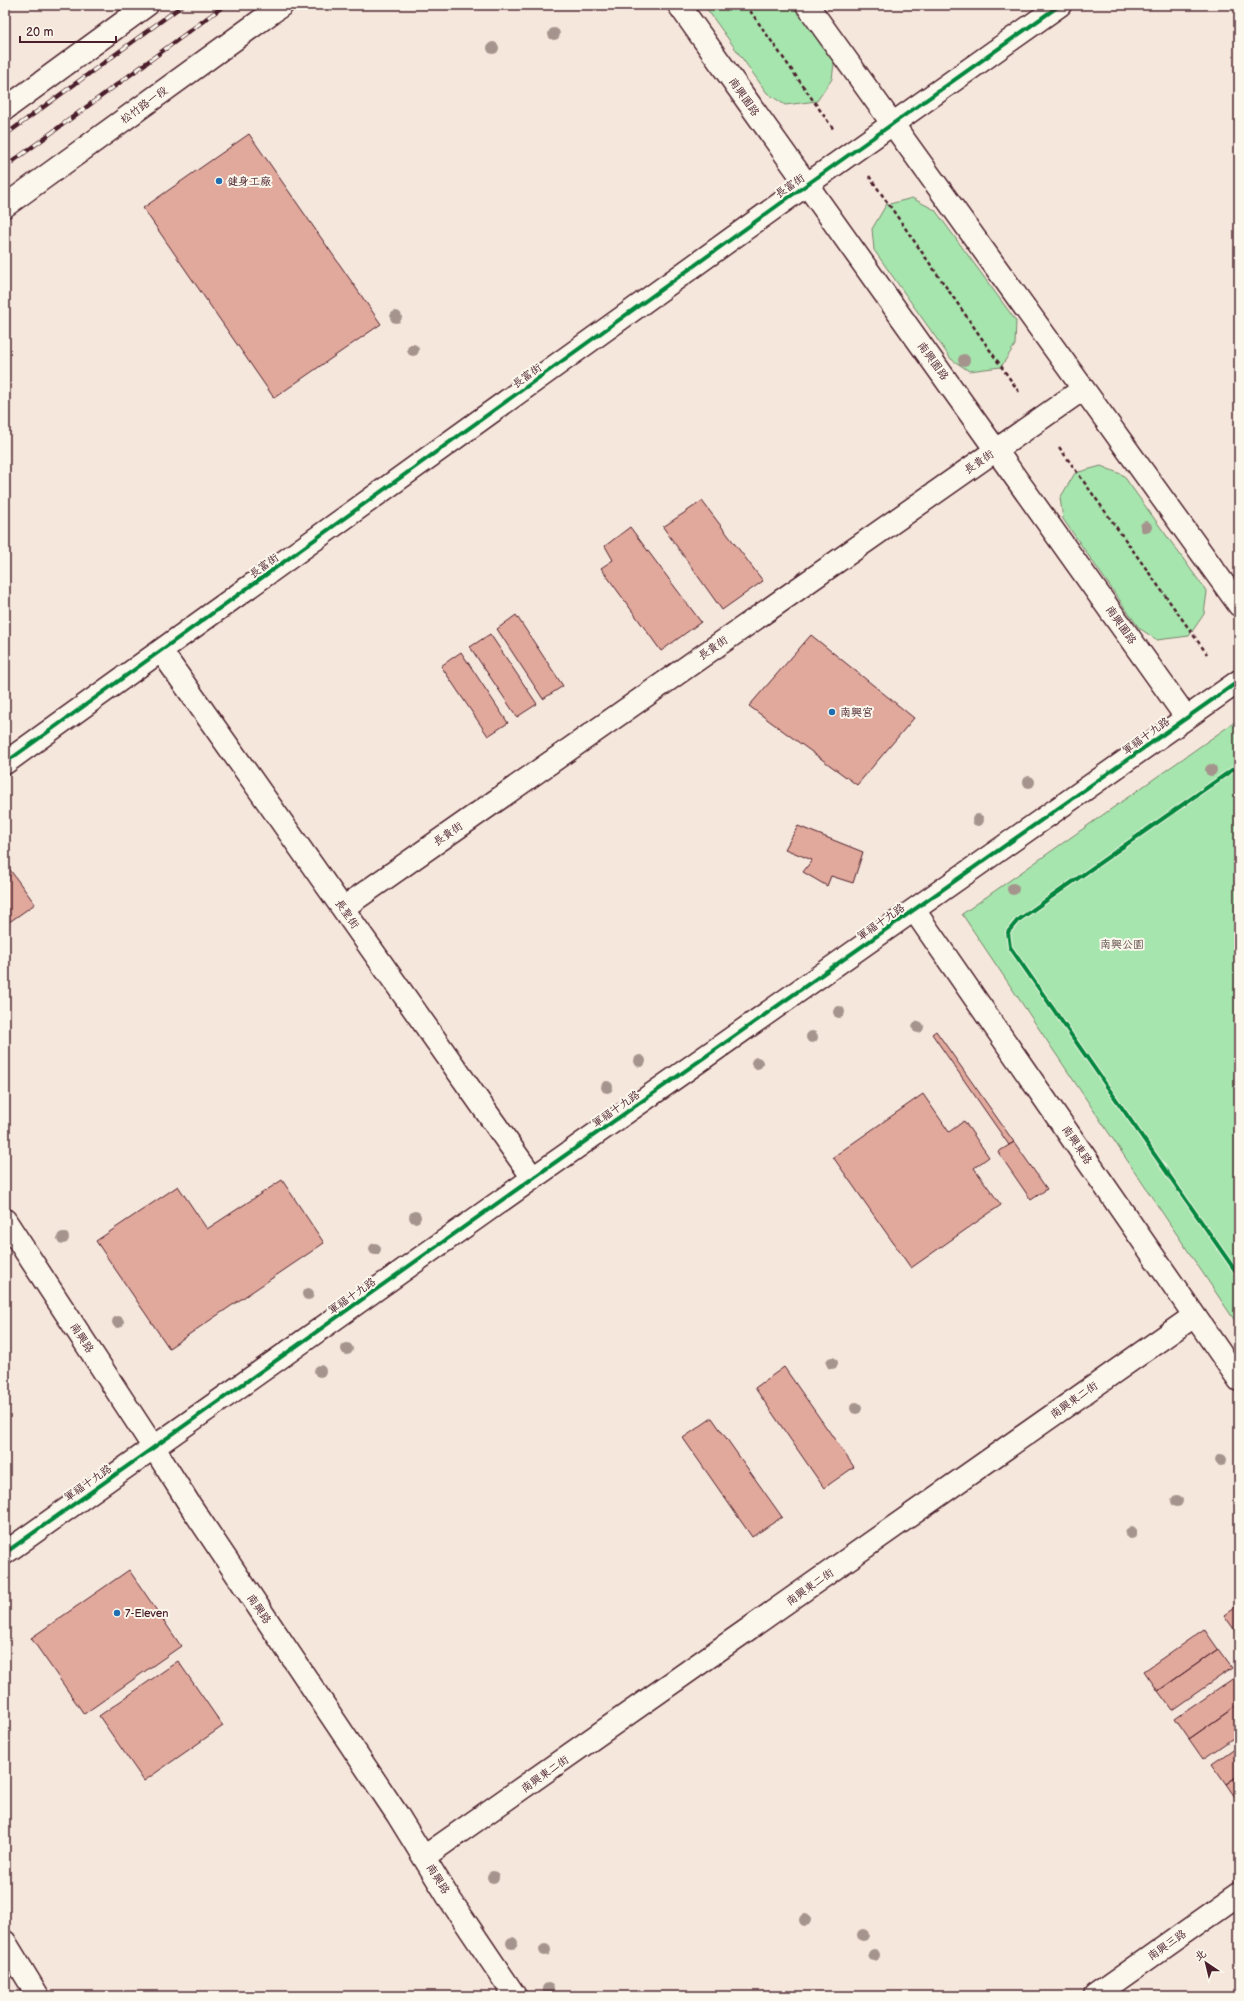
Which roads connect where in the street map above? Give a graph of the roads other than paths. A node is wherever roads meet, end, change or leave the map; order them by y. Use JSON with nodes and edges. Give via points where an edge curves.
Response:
{"nodes":[{"id":1,"x":148,"y":5,"type":"edge"},
{"id":2,"x":282,"y":5,"type":"edge"},
{"id":3,"x":679,"y":5,"type":"edge"},
{"id":4,"x":807,"y":5,"type":"edge"},
{"id":5,"x":1060,"y":5,"type":"edge"},
{"id":6,"x":5,"y":108,"type":"edge"},
{"id":7,"x":894,"y":124,"type":"junction"},
{"id":8,"x":807,"y":185,"type":"junction"},
{"id":9,"x":5,"y":206,"type":"edge"},
{"id":10,"x":1083,"y":389,"type":"junction"},
{"id":11,"x":996,"y":450,"type":"junction"},
{"id":12,"x":1239,"y":605,"type":"edge"},
{"id":13,"x":162,"y":651,"type":"junction"},
{"id":14,"x":1239,"y":681,"type":"edge"},
{"id":15,"x":1186,"y":717,"type":"junction"},
{"id":16,"x":5,"y":763,"type":"edge"},
{"id":17,"x":343,"y":908,"type":"junction"},
{"id":18,"x":914,"y":910,"type":"junction"},
{"id":19,"x":533,"y":1178,"type":"junction"},
{"id":20,"x":5,"y":1220,"type":"edge"},
{"id":21,"x":1194,"y":1316,"type":"junction"},
{"id":22,"x":1239,"y":1380,"type":"edge"},
{"id":23,"x":154,"y":1448,"type":"junction"},
{"id":24,"x":5,"y":1553,"type":"edge"},
{"id":25,"x":424,"y":1857,"type":"junction"},
{"id":26,"x":1239,"y":1894,"type":"edge"},
{"id":27,"x":5,"y":1942,"type":"edge"},
{"id":28,"x":38,"y":1996,"type":"edge"},
{"id":29,"x":515,"y":1996,"type":"edge"},
{"id":30,"x":1094,"y":1996,"type":"edge"}],
"edges":[{"from":1,"to":6,"type":"street"},
{"from":2,"to":9,"type":"street","name":"松竹路一段"},
{"from":3,"to":8,"type":"street","name":"南興園路"},
{"from":4,"to":7,"type":"street"},
{"from":5,"to":7,"type":"street","name":"長富街"},
{"from":7,"to":8,"type":"street","name":"長富街"},
{"from":7,"to":10,"type":"street"},
{"from":8,"to":11,"type":"street","name":"南興園路"},
{"from":8,"to":13,"type":"street","name":"長富街"},
{"from":10,"to":11,"type":"street","name":"長貴街"},
{"from":10,"to":12,"type":"street"},
{"from":11,"to":15,"type":"street","name":"南興園路"},
{"from":11,"to":17,"type":"street","name":"長貴街"},
{"from":13,"to":16,"type":"street","name":"長富街"},
{"from":13,"to":17,"type":"street","name":"長聖街"},
{"from":14,"to":15,"type":"street","name":"軍福十九路"},
{"from":15,"to":18,"type":"street","name":"軍福十九路"},
{"from":17,"to":19,"type":"street","name":"長聖街"},
{"from":18,"to":19,"type":"street","name":"軍福十九路"},
{"from":18,"to":21,"type":"street","name":"南興東路"},
{"from":19,"to":23,"type":"street","name":"軍福十九路"},
{"from":20,"to":23,"type":"street","name":"南興路"},
{"from":21,"to":22,"type":"street","name":"南興東路"},
{"from":21,"to":25,"type":"street","name":"南興東二街"},
{"from":23,"to":24,"type":"street","name":"軍福十九路"},
{"from":23,"to":25,"type":"street","name":"南興路"},
{"from":25,"to":29,"type":"street","name":"南興路"},
{"from":26,"to":30,"type":"street","name":"南興三路"},
{"from":27,"to":28,"type":"street"}]}
